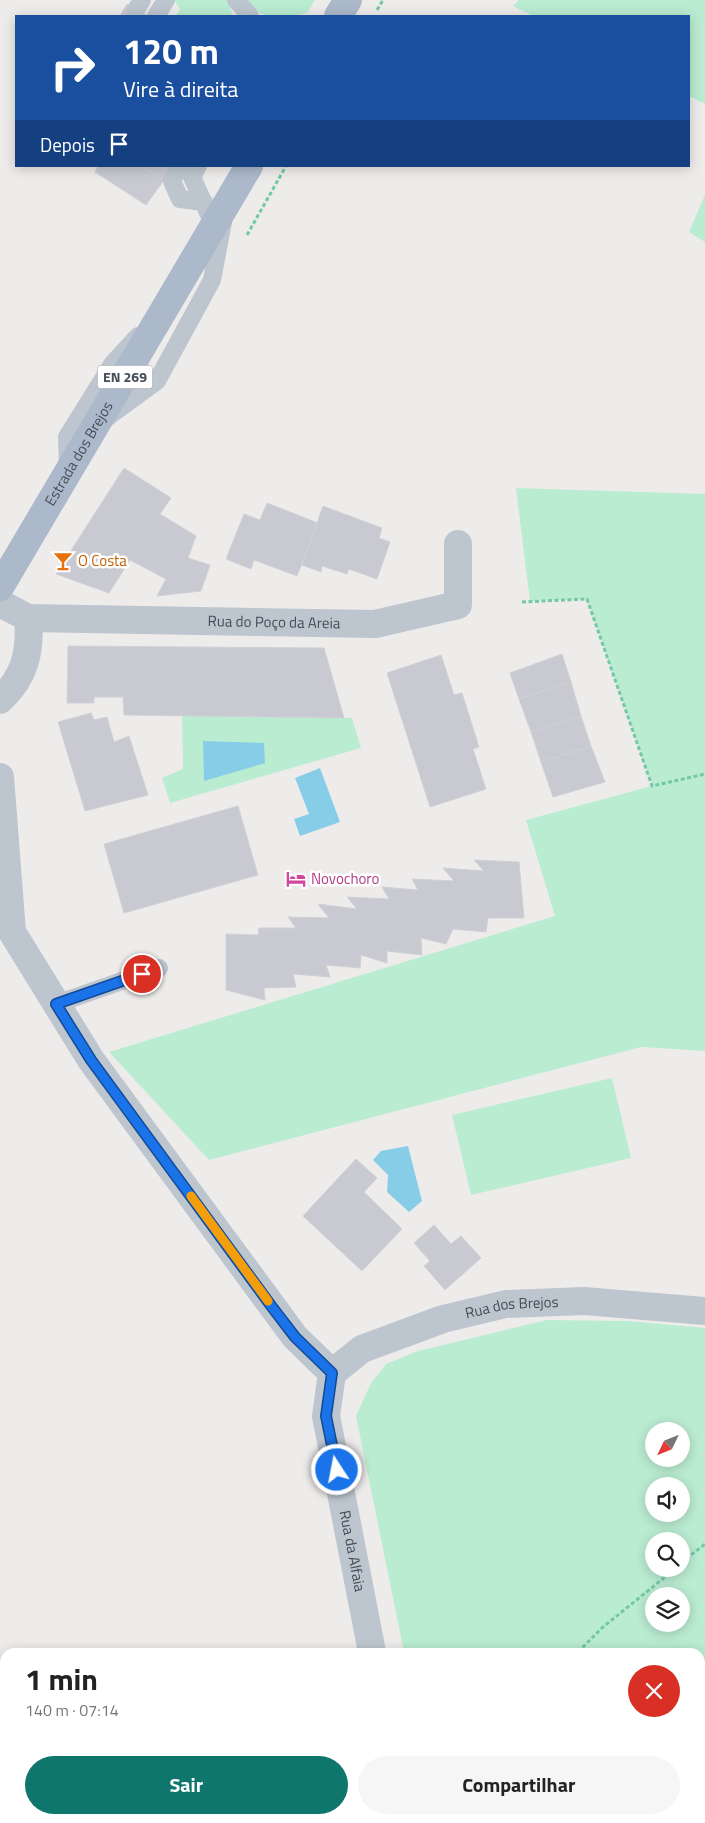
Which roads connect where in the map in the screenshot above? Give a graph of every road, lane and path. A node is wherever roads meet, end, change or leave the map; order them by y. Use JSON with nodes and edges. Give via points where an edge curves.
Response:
{"nodes":[{"id":1,"x":166,"y":0,"type":"edge"},
{"id":2,"x":236,"y":0,"type":"edge"},
{"id":3,"x":157,"y":15,"type":"edge"},
{"id":4,"x":249,"y":15,"type":"edge"},
{"id":5,"x":249,"y":167,"type":"edge"},
{"id":6,"x":186,"y":170,"type":"edge"},
{"id":7,"x":215,"y":212,"type":"junction"},
{"id":8,"x":166,"y":307,"type":"junction"},
{"id":9,"x":97,"y":426,"type":"junction"},
{"id":10,"x":68,"y":473,"type":"junction"},
{"id":11,"x":458,"y":544,"type":"dead end"},
{"id":12,"x":0,"y":587,"type":"edge"},
{"id":13,"x":522,"y":602,"type":"dead end"},
{"id":14,"x":0,"y":603,"type":"edge"},
{"id":15,"x":28,"y":618,"type":"junction"},
{"id":16,"x":0,"y":700,"type":"edge"},
{"id":17,"x":0,"y":706,"type":"edge"},
{"id":18,"x":705,"y":774,"type":"edge"},
{"id":19,"x":0,"y":777,"type":"edge"},
{"id":20,"x":159,"y":968,"type":"dead end"},
{"id":21,"x":56,"y":1004,"type":"junction"},
{"id":22,"x":705,"y":1311,"type":"edge"},
{"id":23,"x":332,"y":1373,"type":"junction"},
{"id":24,"x":705,"y":1544,"type":"edge"},
{"id":25,"x":690,"y":1556,"type":"edge"},
{"id":26,"x":665,"y":1577,"type":"edge"},
{"id":27,"x":371,"y":1648,"type":"edge"},
{"id":28,"x":582,"y":1648,"type":"edge"}],
"edges":[{"from":1,"to":3,"type":"lane"},
{"from":2,"to":4,"type":"lane"},
{"from":5,"to":7,"type":"main road","name":"Estrada dos Brejos","number":"EN 269"},
{"from":6,"to":7,"type":"lane","via":[[172,181],[180,199]]},
{"from":7,"to":8,"type":"main road","name":"Estrada dos Brejos","number":"EN 269"},
{"from":7,"to":9,"type":"lane","via":[[212,280],[157,381]]},
{"from":8,"to":9,"type":"main road","name":"Estrada dos Brejos","number":"EN 269"},
{"from":8,"to":10,"type":"lane","via":[[113,363],[67,437]]},
{"from":9,"to":10,"type":"main road","name":"Estrada dos Brejos","number":"EN 269"},
{"from":10,"to":12,"type":"main road","name":"Estrada dos Brejos","number":"EN 269"},
{"from":11,"to":15,"type":"street","name":"Rua do Poço da Areia","via":[[458,605],[375,624]]},
{"from":13,"to":18,"type":"path","via":[[587,599],[652,786]]},
{"from":14,"to":15,"type":"street"},
{"from":15,"to":16,"type":"street","via":[[30,635],[21,674]]},
{"from":16,"to":17,"type":"street"},
{"from":19,"to":21,"type":"street","via":[[12,932]]},
{"from":20,"to":21,"type":"lane"},
{"from":21,"to":23,"type":"street","via":[[91,1060],[295,1337]]},
{"from":22,"to":23,"type":"street","name":"Rua dos Brejos","via":[[584,1301],[506,1304],[443,1318],[362,1349]]},
{"from":23,"to":27,"type":"street","name":"Rua da Alfaia","via":[[326,1416]]},
{"from":24,"to":25,"type":"path"},
{"from":26,"to":28,"type":"path"}]}
